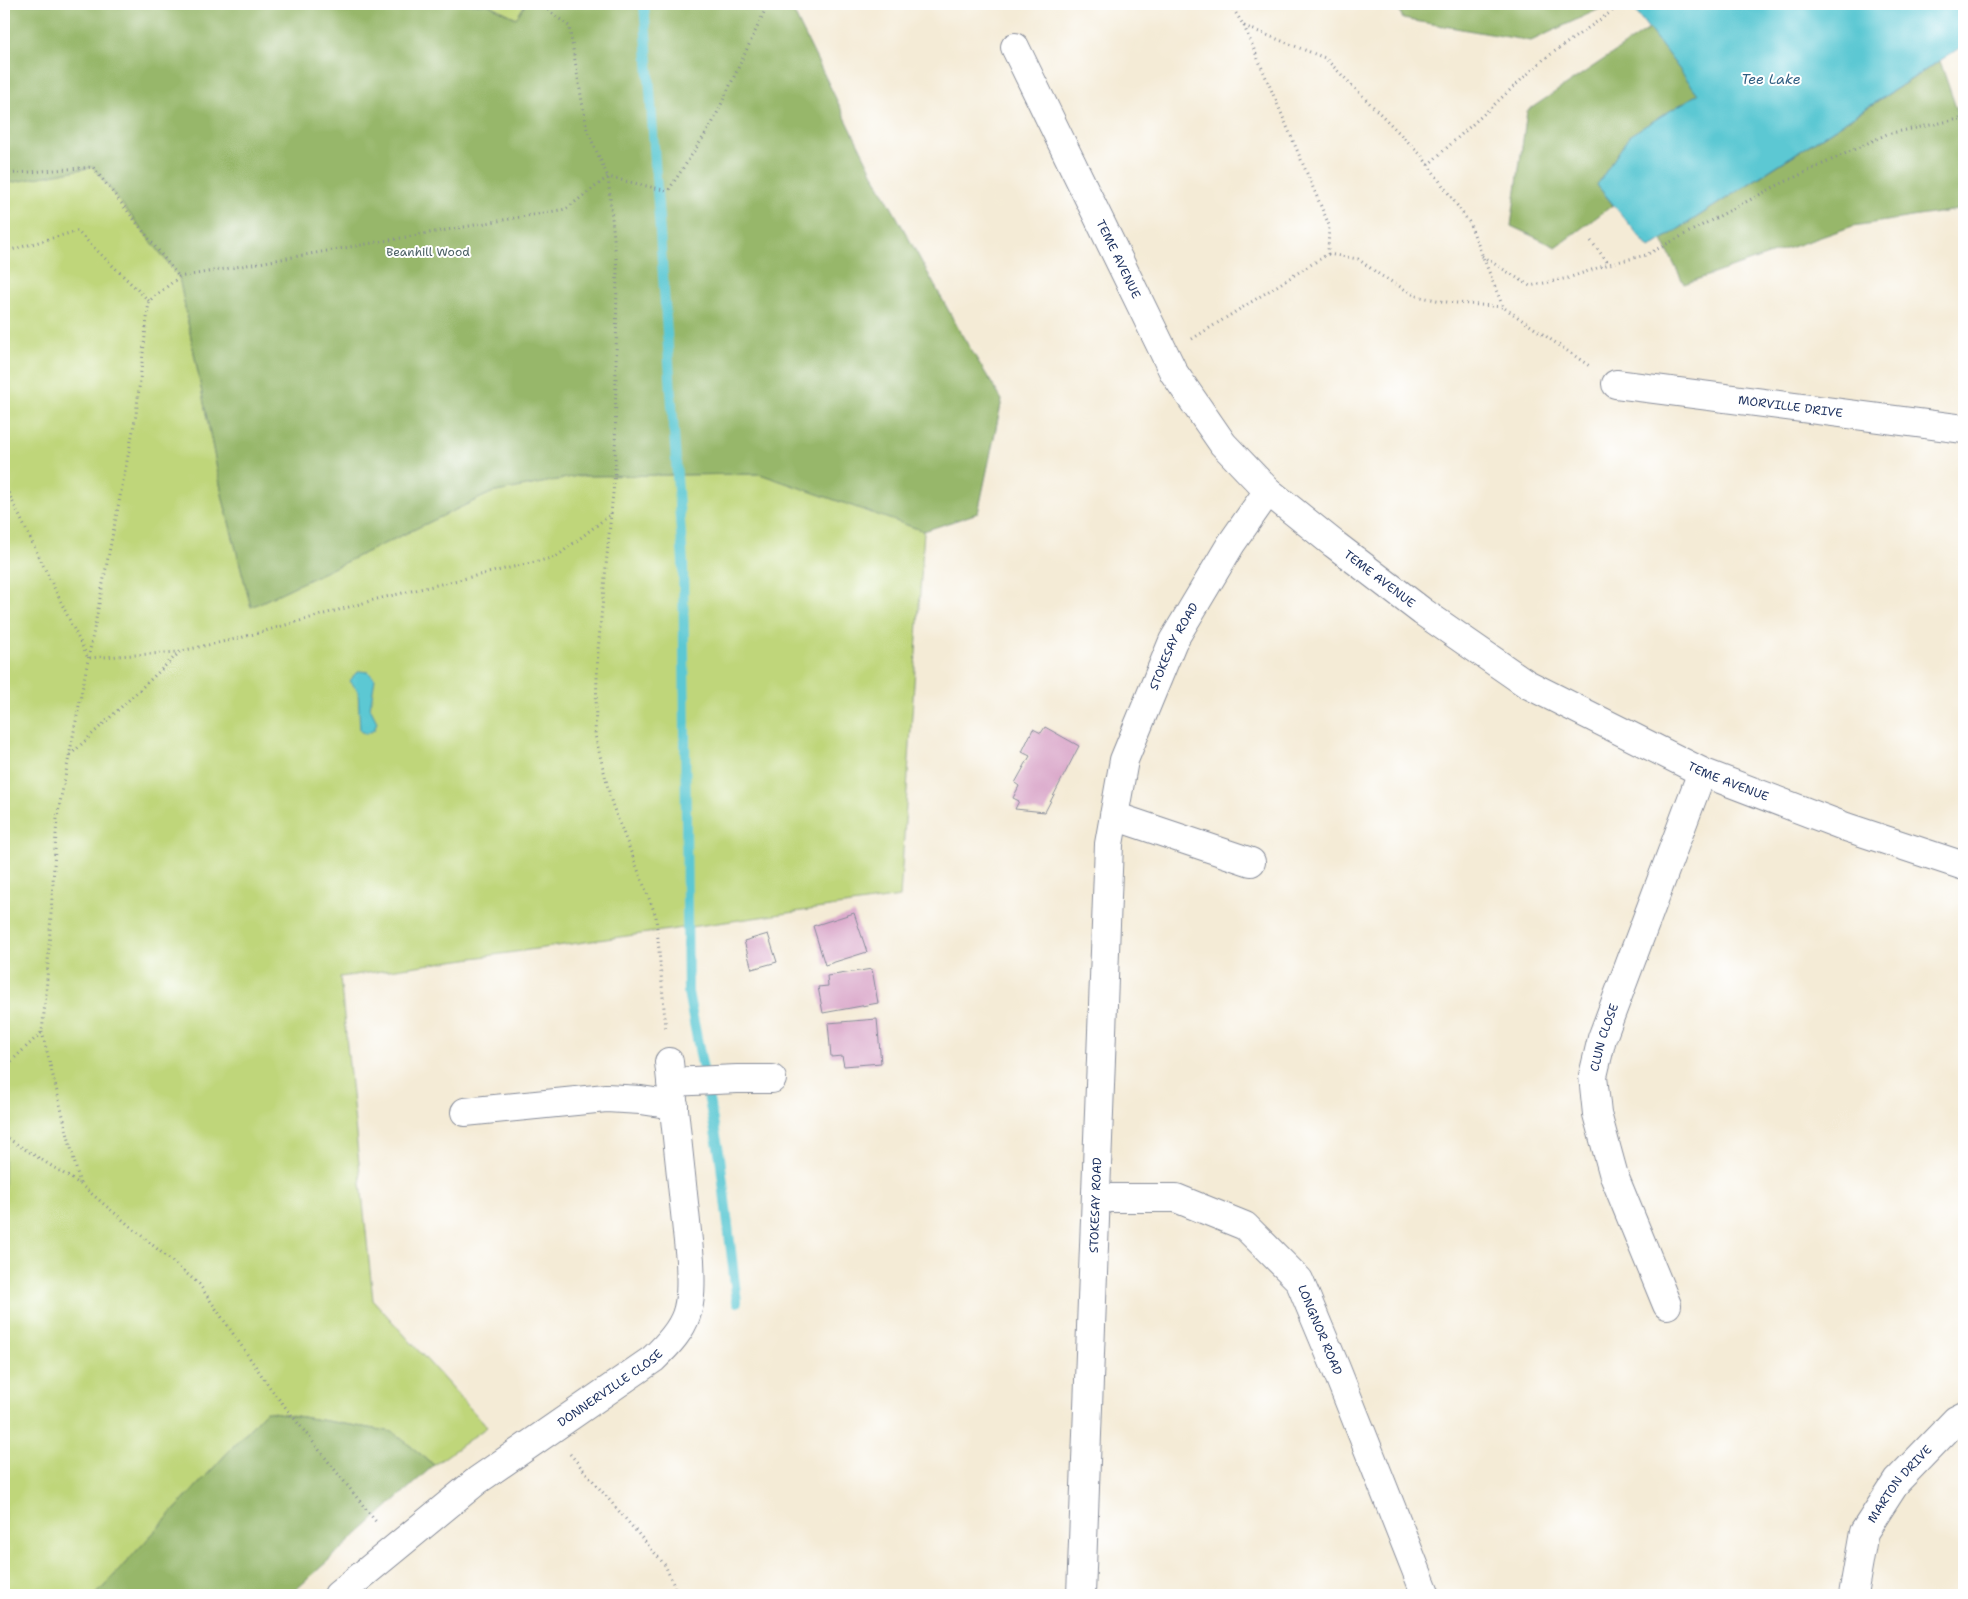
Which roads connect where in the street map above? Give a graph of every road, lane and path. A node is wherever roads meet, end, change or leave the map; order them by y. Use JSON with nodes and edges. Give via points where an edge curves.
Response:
{"nodes":[{"id":1,"x":540,"y":4,"type":"edge"},
{"id":2,"x":768,"y":4,"type":"edge"},
{"id":3,"x":1230,"y":4,"type":"edge"},
{"id":4,"x":1616,"y":4,"type":"edge"},
{"id":5,"x":1244,"y":26,"type":"junction"},
{"id":6,"x":1015,"y":47,"type":"dead end"},
{"id":7,"x":1964,"y":118,"type":"edge"},
{"id":8,"x":1428,"y":165,"type":"junction"},
{"id":9,"x":4,"y":174,"type":"edge"},
{"id":10,"x":608,"y":177,"type":"junction"},
{"id":11,"x":1591,"y":242,"type":"dead end"},
{"id":12,"x":4,"y":252,"type":"edge"},
{"id":13,"x":1328,"y":254,"type":"junction"},
{"id":14,"x":1482,"y":255,"type":"junction"},
{"id":15,"x":1610,"y":264,"type":"junction"},
{"id":16,"x":179,"y":277,"type":"junction"},
{"id":17,"x":149,"y":301,"type":"junction"},
{"id":18,"x":1503,"y":307,"type":"junction"},
{"id":19,"x":1166,"y":355,"type":"junction"},
{"id":20,"x":1616,"y":384,"type":"joint"},
{"id":21,"x":1964,"y":429,"type":"edge"},
{"id":22,"x":4,"y":484,"type":"edge"},
{"id":23,"x":1268,"y":491,"type":"junction"},
{"id":24,"x":611,"y":514,"type":"junction"},
{"id":25,"x":181,"y":652,"type":"junction"},
{"id":26,"x":88,"y":658,"type":"junction"},
{"id":27,"x":69,"y":756,"type":"junction"},
{"id":28,"x":1702,"y":772,"type":"junction"},
{"id":29,"x":1114,"y":816,"type":"junction"},
{"id":30,"x":1251,"y":862,"type":"dead end"},
{"id":31,"x":1964,"y":866,"type":"edge"},
{"id":32,"x":42,"y":1032,"type":"junction"},
{"id":33,"x":4,"y":1068,"type":"edge"},
{"id":34,"x":772,"y":1079,"type":"dead end"},
{"id":35,"x":674,"y":1083,"type":"junction"},
{"id":36,"x":465,"y":1112,"type":"dead end"},
{"id":37,"x":4,"y":1136,"type":"edge"},
{"id":38,"x":80,"y":1184,"type":"junction"},
{"id":39,"x":1096,"y":1198,"type":"junction"},
{"id":40,"x":1667,"y":1304,"type":"dead end"},
{"id":41,"x":1964,"y":1416,"type":"edge"},
{"id":42,"x":550,"y":1431,"type":"junction"},
{"id":43,"x":396,"y":1547,"type":"junction"},
{"id":44,"x":338,"y":1595,"type":"edge"},
{"id":45,"x":678,"y":1595,"type":"edge"},
{"id":46,"x":1081,"y":1595,"type":"edge"},
{"id":47,"x":1426,"y":1595,"type":"edge"},
{"id":48,"x":1853,"y":1595,"type":"edge"}],
"edges":[{"from":1,"to":10,"type":"path","via":[[569,26],[587,130]]},
{"from":2,"to":10,"type":"path","via":[[712,124],[668,191]]},
{"from":3,"to":5,"type":"path"},
{"from":4,"to":8,"type":"path","via":[[1618,6],[1544,60]]},
{"from":5,"to":8,"type":"path","via":[[1325,58]]},
{"from":5,"to":13,"type":"path","via":[[1329,225]]},
{"from":6,"to":19,"type":"street","name":"TEME AVENUE"},
{"from":7,"to":15,"type":"path","via":[[1887,134],[1774,187],[1646,255]]},
{"from":8,"to":14,"type":"path","via":[[1468,222]]},
{"from":9,"to":16,"type":"path","via":[[93,167]]},
{"from":10,"to":16,"type":"path","via":[[566,209]]},
{"from":10,"to":24,"type":"path","via":[[617,268],[615,472]]},
{"from":11,"to":15,"type":"path"},
{"from":12,"to":17,"type":"path","via":[[77,231]]},
{"from":13,"to":18,"type":"path","via":[[1358,259],[1380,276],[1416,296]]},
{"from":13,"to":19,"type":"path"},
{"from":14,"to":15,"type":"path","via":[[1530,286]]},
{"from":14,"to":18,"type":"path"},
{"from":16,"to":17,"type":"path"},
{"from":17,"to":26,"type":"path","via":[[136,415]]},
{"from":18,"to":20,"type":"path"},
{"from":19,"to":23,"type":"street","name":"TEME AVENUE","via":[[1174,373],[1223,444]]},
{"from":20,"to":21,"type":"street","name":"MORVILLE DRIVE"},
{"from":22,"to":26,"type":"path"},
{"from":23,"to":28,"type":"street","name":"TEME AVENUE","via":[[1423,612],[1527,684]]},
{"from":23,"to":29,"type":"street","name":"STOKESAY ROAD","via":[[1231,544],[1173,641],[1124,760]]},
{"from":24,"to":25,"type":"path","via":[[556,557],[377,598]]},
{"from":24,"to":35,"type":"path","via":[[598,650],[595,735],[612,804],[656,916]]},
{"from":25,"to":26,"type":"path"},
{"from":25,"to":27,"type":"path"},
{"from":26,"to":27,"type":"path"},
{"from":27,"to":32,"type":"path","via":[[57,818]]},
{"from":28,"to":31,"type":"street","name":"TEME AVENUE"},
{"from":28,"to":40,"type":"street","name":"CLUN CLOSE","via":[[1602,1038],[1593,1076],[1596,1114],[1614,1176]]},
{"from":29,"to":30,"type":"street"},
{"from":29,"to":39,"type":"street","name":"STOKESAY ROAD","via":[[1109,844]]},
{"from":32,"to":33,"type":"path"},
{"from":32,"to":38,"type":"path"},
{"from":34,"to":35,"type":"street"},
{"from":35,"to":36,"type":"street","via":[[641,1100],[606,1098]]},
{"from":35,"to":42,"type":"street","name":"DONNERVILLE CLOSE","via":[[690,1260],[691,1291],[687,1317],[672,1340],[653,1359]]},
{"from":37,"to":38,"type":"path"},
{"from":38,"to":43,"type":"path","via":[[199,1284],[271,1389]]},
{"from":39,"to":46,"type":"street","name":"STOKESAY ROAD"},
{"from":39,"to":47,"type":"street","name":"LONGNOR ROAD","via":[[1176,1198],[1245,1226],[1298,1280]]},
{"from":41,"to":48,"type":"street","name":"MARTON DRIVE","via":[[1956,1420],[1897,1481],[1864,1532]]},
{"from":42,"to":43,"type":"street","name":"DONNERVILLE CLOSE","via":[[478,1480]]},
{"from":42,"to":45,"type":"path","via":[[665,1565]]},
{"from":43,"to":44,"type":"street","name":"DONNERVILLE CLOSE"}]}
